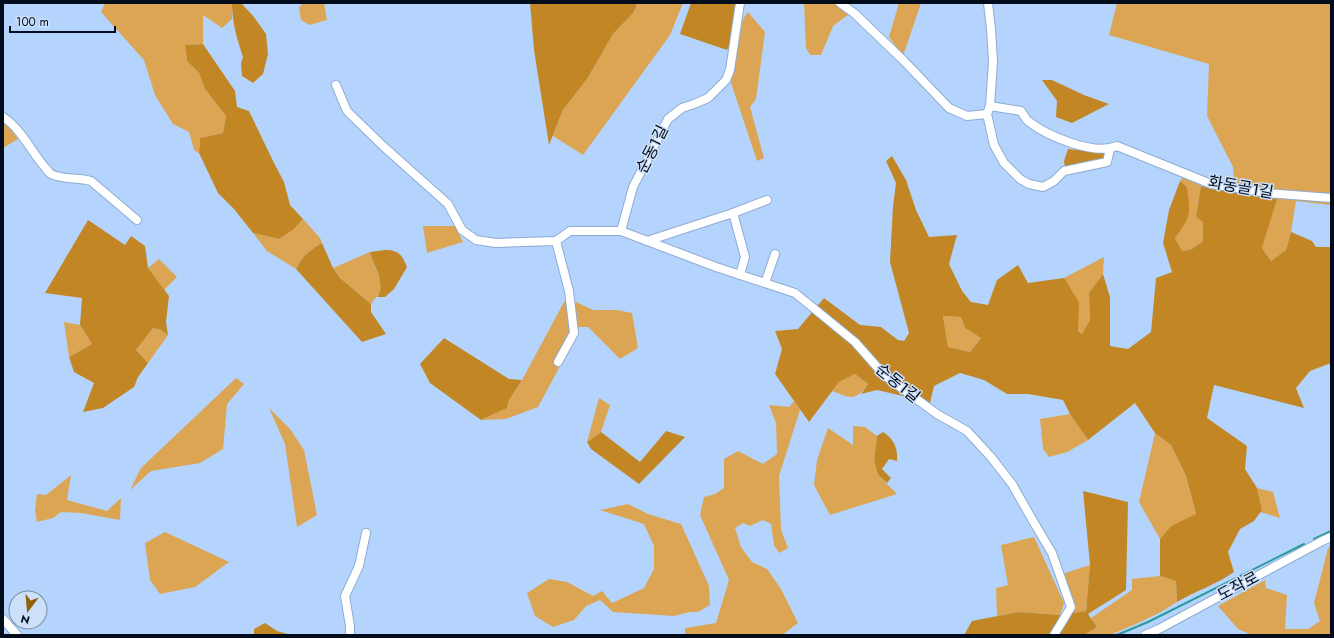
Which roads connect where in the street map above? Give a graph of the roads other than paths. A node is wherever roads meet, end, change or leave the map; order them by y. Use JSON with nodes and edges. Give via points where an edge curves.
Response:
{"nodes":[{"id":1,"x":740,"y":3,"type":"edge"},
{"id":2,"x":840,"y":3,"type":"edge"},
{"id":3,"x":988,"y":3,"type":"edge"},
{"id":4,"x":336,"y":85,"type":"dead end"},
{"id":5,"x":990,"y":106,"type":"junction"},
{"id":6,"x":987,"y":114,"type":"junction"},
{"id":7,"x":3,"y":117,"type":"edge"},
{"id":8,"x":1110,"y":149,"type":"junction"},
{"id":9,"x":1331,"y":198,"type":"edge"},
{"id":10,"x":766,"y":200,"type":"dead end"},
{"id":11,"x":733,"y":213,"type":"junction"},
{"id":12,"x":137,"y":220,"type":"dead end"},
{"id":13,"x":621,"y":230,"type":"junction"},
{"id":14,"x":556,"y":241,"type":"junction"},
{"id":15,"x":647,"y":241,"type":"junction"},
{"id":16,"x":775,"y":254,"type":"dead end"},
{"id":17,"x":740,"y":275,"type":"junction"},
{"id":18,"x":765,"y":283,"type":"junction"},
{"id":19,"x":558,"y":362,"type":"dead end"},
{"id":20,"x":366,"y":533,"type":"dead end"},
{"id":21,"x":1331,"y":537,"type":"edge"},
{"id":22,"x":3,"y":619,"type":"edge"},
{"id":23,"x":16,"y":635,"type":"edge"},
{"id":24,"x":350,"y":635,"type":"edge"},
{"id":25,"x":1054,"y":635,"type":"edge"},
{"id":26,"x":1145,"y":635,"type":"edge"}],
"edges":[{"from":1,"to":13,"type":"street","name":"순동1길","via":[[730,70],[726,80],[708,98],[682,108],[668,119],[632,187]]},
{"from":2,"to":6,"type":"street","via":[[860,18],[949,108],[967,116]]},
{"from":3,"to":5,"type":"street","via":[[993,62]]},
{"from":4,"to":14,"type":"street","via":[[347,111],[448,204],[462,230],[476,240],[496,243]]},
{"from":5,"to":6,"type":"street"},
{"from":5,"to":8,"type":"street","name":"화동골1길","via":[[1021,111],[1028,120],[1081,147]]},
{"from":6,"to":8,"type":"street","via":[[994,145],[1004,163],[1029,184],[1043,187],[1064,171],[1107,162]]},
{"from":7,"to":12,"type":"street","via":[[13,123],[50,173],[91,181]]},
{"from":8,"to":9,"type":"street","name":"화동골1길","via":[[1117,146],[1211,184],[1268,193]]},
{"from":10,"to":11,"type":"street"},
{"from":11,"to":15,"type":"street"},
{"from":11,"to":17,"type":"street","via":[[745,256]]},
{"from":13,"to":14,"type":"street","name":"순동1길","via":[[570,231]]},
{"from":13,"to":15,"type":"street","name":"순동1길"},
{"from":14,"to":19,"type":"street","via":[[568,291],[574,333]]},
{"from":15,"to":17,"type":"street","name":"순동1길"},
{"from":16,"to":18,"type":"street"},
{"from":17,"to":18,"type":"street","name":"순동1길"},
{"from":18,"to":25,"type":"street","name":"순동1길","via":[[795,293],[854,342],[885,376],[938,414],[967,431],[991,457],[1012,484],[1052,552],[1071,607]]},
{"from":20,"to":24,"type":"street","via":[[359,566],[345,596]]},
{"from":21,"to":26,"type":"street","name":"도작로"},
{"from":22,"to":23,"type":"street"}]}
